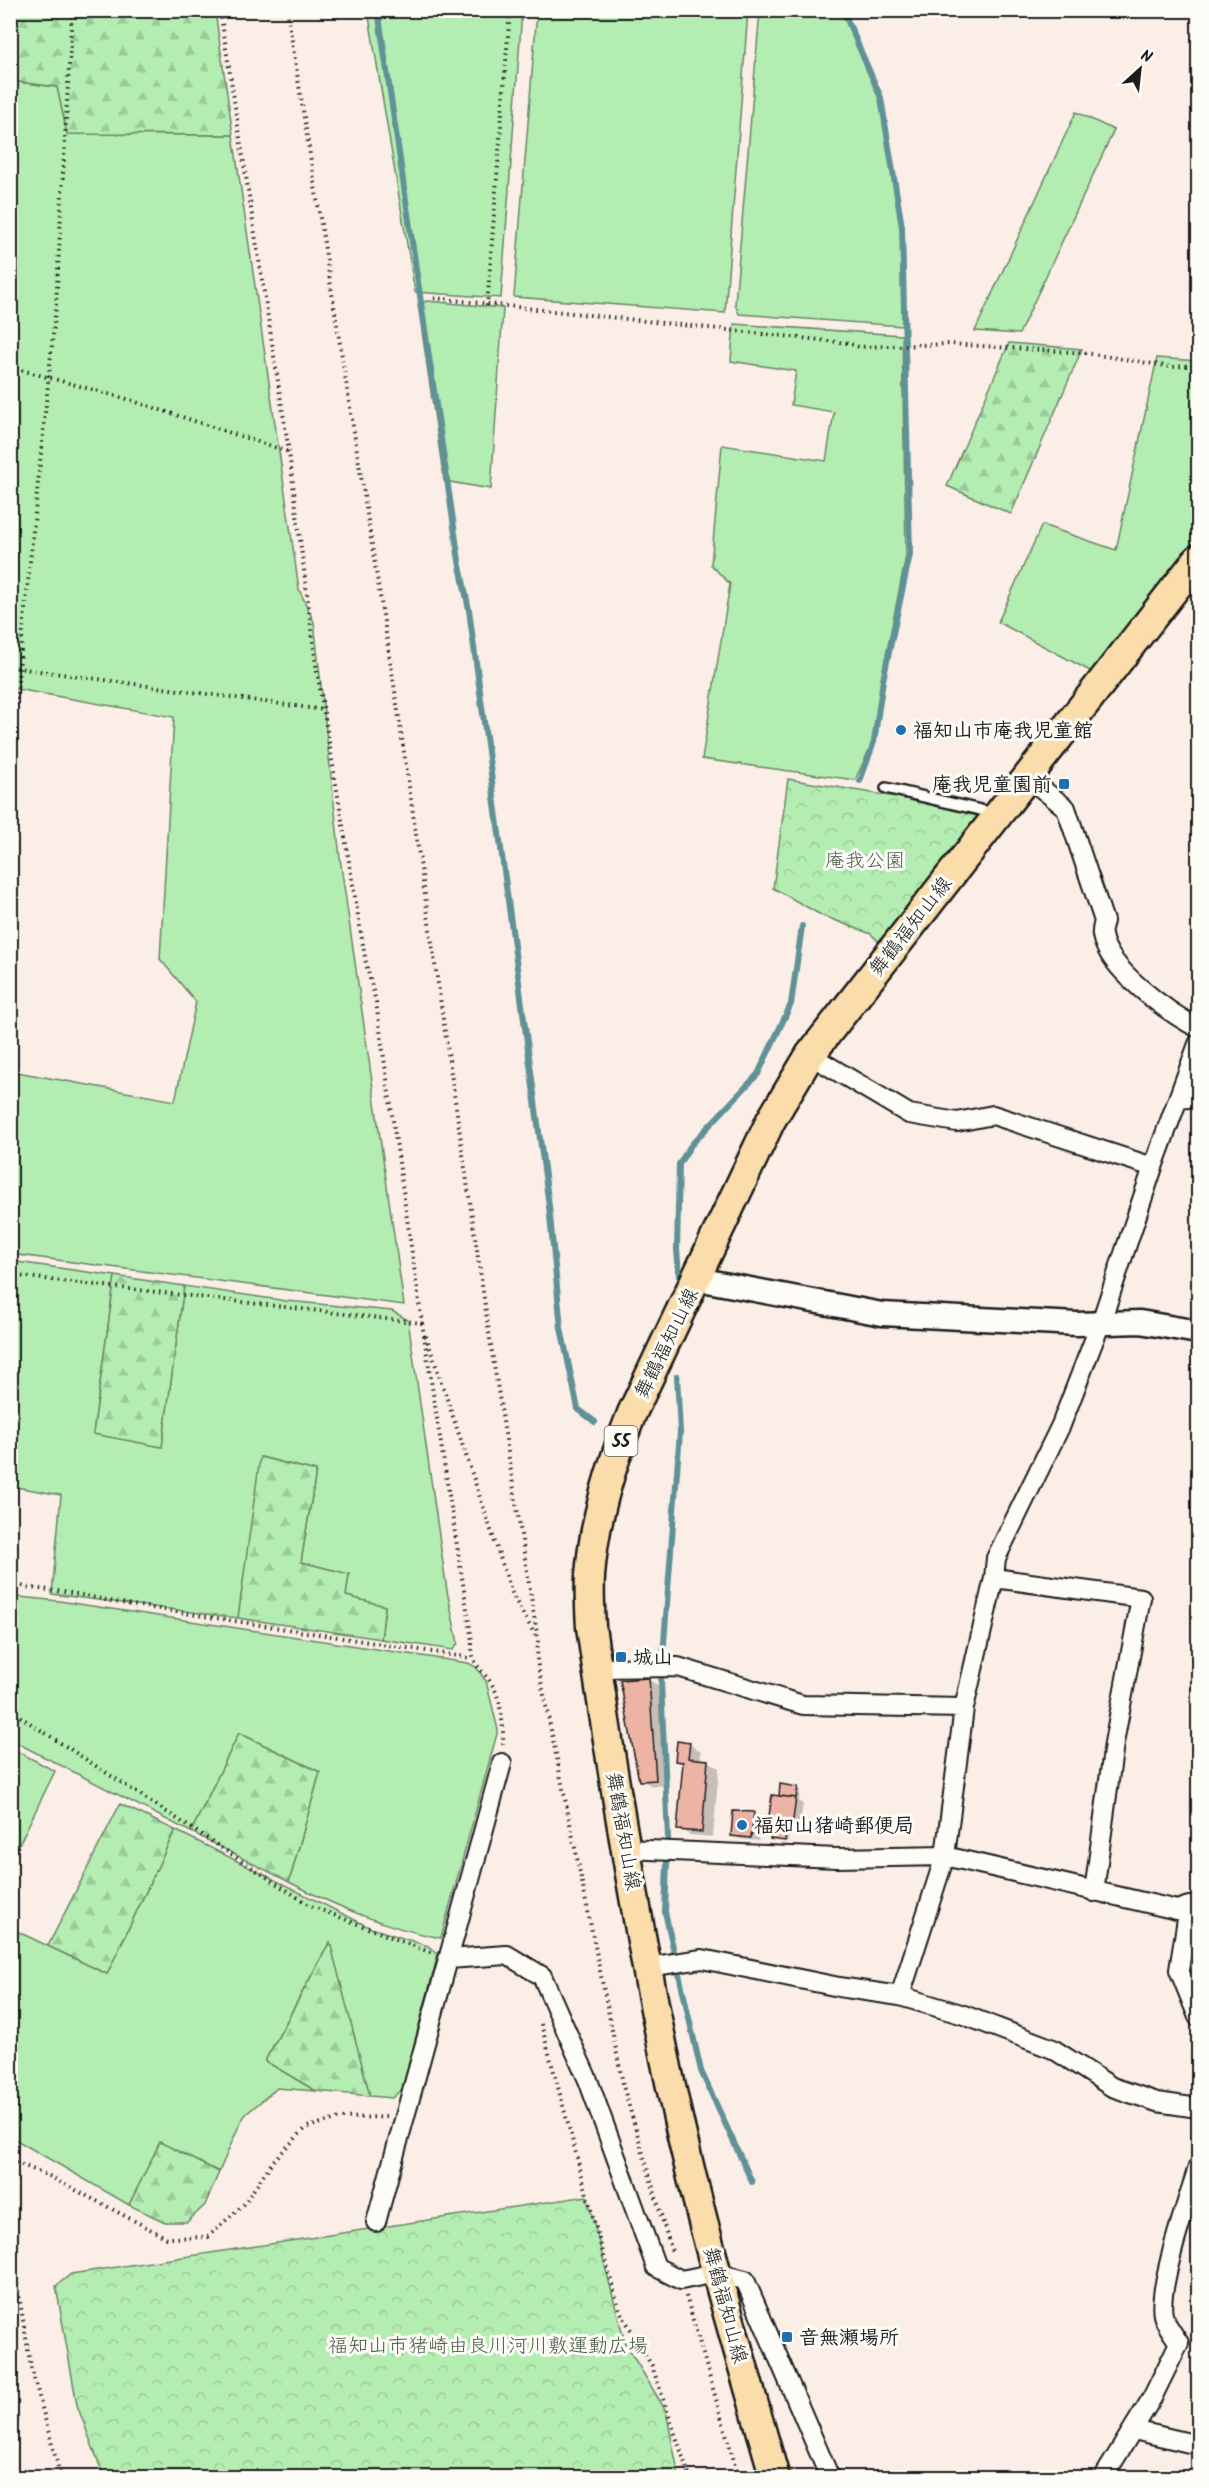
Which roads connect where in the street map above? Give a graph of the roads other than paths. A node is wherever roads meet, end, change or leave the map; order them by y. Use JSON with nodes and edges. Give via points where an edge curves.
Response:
{"nodes":[{"id":1,"x":1198,"y":559,"type":"edge"},
{"id":2,"x":1027,"y":777,"type":"junction"},
{"id":3,"x":886,"y":788,"type":"dead end"},
{"id":4,"x":998,"y":814,"type":"junction"},
{"id":5,"x":1198,"y":1028,"type":"edge"},
{"id":6,"x":1198,"y":1044,"type":"edge"},
{"id":7,"x":810,"y":1055,"type":"junction"},
{"id":8,"x":1198,"y":1097,"type":"edge"},
{"id":9,"x":1178,"y":1099,"type":"junction"},
{"id":10,"x":1153,"y":1167,"type":"junction"},
{"id":11,"x":696,"y":1279,"type":"junction"},
{"id":12,"x":1101,"y":1322,"type":"junction"},
{"id":13,"x":1198,"y":1332,"type":"edge"},
{"id":14,"x":994,"y":1578,"type":"junction"},
{"id":15,"x":597,"y":1668,"type":"junction"},
{"id":16,"x":964,"y":1708,"type":"junction"},
{"id":17,"x":502,"y":1763,"type":"road end"},
{"id":18,"x":626,"y":1849,"type":"junction"},
{"id":19,"x":945,"y":1856,"type":"junction"},
{"id":20,"x":1094,"y":1892,"type":"junction"},
{"id":21,"x":1194,"y":1907,"type":"edge"},
{"id":22,"x":448,"y":1959,"type":"junction"},
{"id":23,"x":647,"y":1967,"type":"junction"},
{"id":24,"x":900,"y":1996,"type":"junction"},
{"id":25,"x":1194,"y":1996,"type":"edge"},
{"id":26,"x":1198,"y":2017,"type":"edge"},
{"id":27,"x":1198,"y":2108,"type":"edge"},
{"id":28,"x":1198,"y":2167,"type":"edge"},
{"id":29,"x":376,"y":2222,"type":"dead end"},
{"id":30,"x":716,"y":2273,"type":"junction"},
{"id":31,"x":1134,"y":2430,"type":"junction"},
{"id":32,"x":1198,"y":2445,"type":"edge"},
{"id":33,"x":775,"y":2478,"type":"edge"},
{"id":34,"x":830,"y":2478,"type":"edge"},
{"id":35,"x":1103,"y":2478,"type":"edge"}],
"edges":[{"from":1,"to":2,"type":"main road","name":"舞鶴福知山線","number":"55"},
{"from":2,"to":4,"type":"main road","name":"舞鶴福知山線","number":"55"},
{"from":2,"to":5,"type":"street","via":[[1066,808],[1104,921],[1102,934],[1110,955],[1140,988]]},
{"from":3,"to":4,"type":"lane"},
{"from":4,"to":7,"type":"main road","name":"舞鶴福知山線","number":"55"},
{"from":6,"to":9,"type":"street"},
{"from":7,"to":10,"type":"street","via":[[909,1114],[957,1122],[993,1115]]},
{"from":7,"to":11,"type":"main road","name":"舞鶴福知山線","number":"55","via":[[771,1120]]},
{"from":8,"to":9,"type":"street"},
{"from":9,"to":10,"type":"street"},
{"from":10,"to":12,"type":"street"},
{"from":11,"to":12,"type":"street","via":[[882,1314]]},
{"from":11,"to":15,"type":"main road","name":"舞鶴福知山線","number":"55","via":[[632,1413],[612,1464],[597,1522],[590,1576]]},
{"from":12,"to":13,"type":"street","via":[[1140,1322]]},
{"from":12,"to":14,"type":"street","via":[[1060,1425],[996,1558]]},
{"from":14,"to":16,"type":"street"},
{"from":14,"to":20,"type":"street","via":[[1141,1598],[1114,1743]]},
{"from":15,"to":16,"type":"street","via":[[678,1667],[803,1705]]},
{"from":15,"to":18,"type":"main road","name":"舞鶴福知山線","number":"55"},
{"from":16,"to":19,"type":"street"},
{"from":17,"to":22,"type":"street"},
{"from":18,"to":19,"type":"street","via":[[837,1858]]},
{"from":18,"to":23,"type":"main road","name":"舞鶴福知山線","number":"55"},
{"from":19,"to":20,"type":"street"},
{"from":19,"to":24,"type":"street"},
{"from":20,"to":21,"type":"street","via":[[1177,1910]]},
{"from":21,"to":25,"type":"street","via":[[1179,1970]]},
{"from":22,"to":29,"type":"street"},
{"from":22,"to":30,"type":"street","via":[[507,1955],[542,1976],[588,2080],[656,2267],[681,2280]]},
{"from":23,"to":24,"type":"street","via":[[702,1959]]},
{"from":23,"to":30,"type":"main road","name":"舞鶴福知山線","number":"55","via":[[679,2123]]},
{"from":24,"to":27,"type":"street","via":[[1053,2049],[1112,2087],[1157,2102]]},
{"from":25,"to":26,"type":"street"},
{"from":28,"to":31,"type":"street","via":[[1163,2292],[1163,2316],[1179,2343]]},
{"from":30,"to":33,"type":"main road","name":"舞鶴福知山線","number":"55"},
{"from":30,"to":34,"type":"street","via":[[745,2280]]},
{"from":31,"to":32,"type":"street"},
{"from":31,"to":35,"type":"street"}]}
